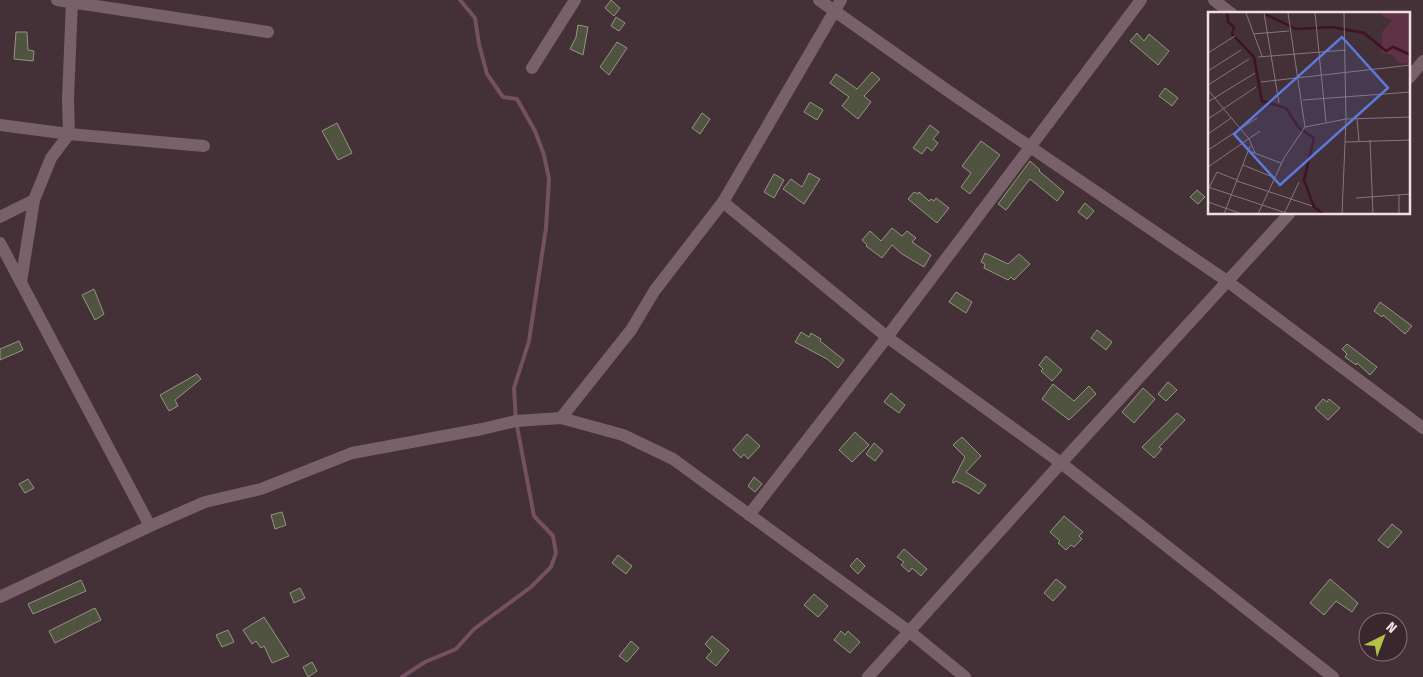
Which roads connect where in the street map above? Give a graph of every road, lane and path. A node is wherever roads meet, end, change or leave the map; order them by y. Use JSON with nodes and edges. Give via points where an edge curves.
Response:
{"nodes":[{"id":1,"x":57,"y":0,"type":"edge"},
{"id":2,"x":575,"y":0,"type":"edge"},
{"id":3,"x":819,"y":0,"type":"edge"},
{"id":4,"x":1141,"y":0,"type":"edge"},
{"id":5,"x":1214,"y":0,"type":"edge"},
{"id":6,"x":72,"y":1,"type":"edge"},
{"id":7,"x":837,"y":5,"type":"edge"},
{"id":8,"x":1229,"y":12,"type":"edge"},
{"id":9,"x":268,"y":32,"type":"dead end"},
{"id":10,"x":1423,"y":61,"type":"edge"},
{"id":11,"x":532,"y":68,"type":"dead end"},
{"id":12,"x":1410,"y":77,"type":"edge"},
{"id":13,"x":0,"y":125,"type":"edge"},
{"id":14,"x":68,"y":134,"type":"junction"},
{"id":15,"x":204,"y":146,"type":"dead end"},
{"id":16,"x":1030,"y":146,"type":"junction"},
{"id":17,"x":34,"y":200,"type":"junction"},
{"id":18,"x":723,"y":202,"type":"junction"},
{"id":19,"x":1288,"y":215,"type":"edge"},
{"id":20,"x":0,"y":217,"type":"edge"},
{"id":21,"x":0,"y":243,"type":"edge"},
{"id":22,"x":1227,"y":281,"type":"junction"},
{"id":23,"x":21,"y":282,"type":"junction"},
{"id":24,"x":888,"y":337,"type":"junction"},
{"id":25,"x":562,"y":418,"type":"junction"},
{"id":26,"x":1423,"y":428,"type":"edge"},
{"id":27,"x":1060,"y":463,"type":"junction"},
{"id":28,"x":749,"y":515,"type":"junction"},
{"id":29,"x":150,"y":526,"type":"junction"},
{"id":30,"x":1,"y":595,"type":"edge"},
{"id":31,"x":910,"y":632,"type":"junction"},
{"id":32,"x":868,"y":677,"type":"edge"},
{"id":33,"x":964,"y":677,"type":"edge"},
{"id":34,"x":1333,"y":677,"type":"edge"}],
"edges":[{"from":1,"to":6,"type":"street"},
{"from":2,"to":11,"type":"street"},
{"from":3,"to":7,"type":"street"},
{"from":4,"to":16,"type":"street"},
{"from":5,"to":8,"type":"street"},
{"from":6,"to":9,"type":"street"},
{"from":6,"to":14,"type":"street"},
{"from":7,"to":16,"type":"street","via":[[951,93]]},
{"from":7,"to":18,"type":"street"},
{"from":10,"to":12,"type":"street"},
{"from":13,"to":14,"type":"street"},
{"from":14,"to":15,"type":"street"},
{"from":14,"to":17,"type":"street","via":[[51,158]]},
{"from":16,"to":22,"type":"street"},
{"from":16,"to":24,"type":"street"},
{"from":17,"to":20,"type":"street"},
{"from":17,"to":23,"type":"street"},
{"from":18,"to":24,"type":"street"},
{"from":18,"to":25,"type":"street","via":[[655,290],[631,330]]},
{"from":19,"to":22,"type":"street"},
{"from":21,"to":23,"type":"street"},
{"from":22,"to":26,"type":"street"},
{"from":22,"to":27,"type":"street"},
{"from":23,"to":29,"type":"street"},
{"from":24,"to":27,"type":"street"},
{"from":24,"to":28,"type":"street"},
{"from":25,"to":28,"type":"street","via":[[623,435],[673,459]]},
{"from":25,"to":29,"type":"street","via":[[516,421],[352,453],[261,488],[205,502]]},
{"from":27,"to":31,"type":"street"},
{"from":27,"to":34,"type":"street"},
{"from":28,"to":31,"type":"street"},
{"from":29,"to":30,"type":"street"},
{"from":31,"to":32,"type":"street"},
{"from":31,"to":33,"type":"street"}]}
